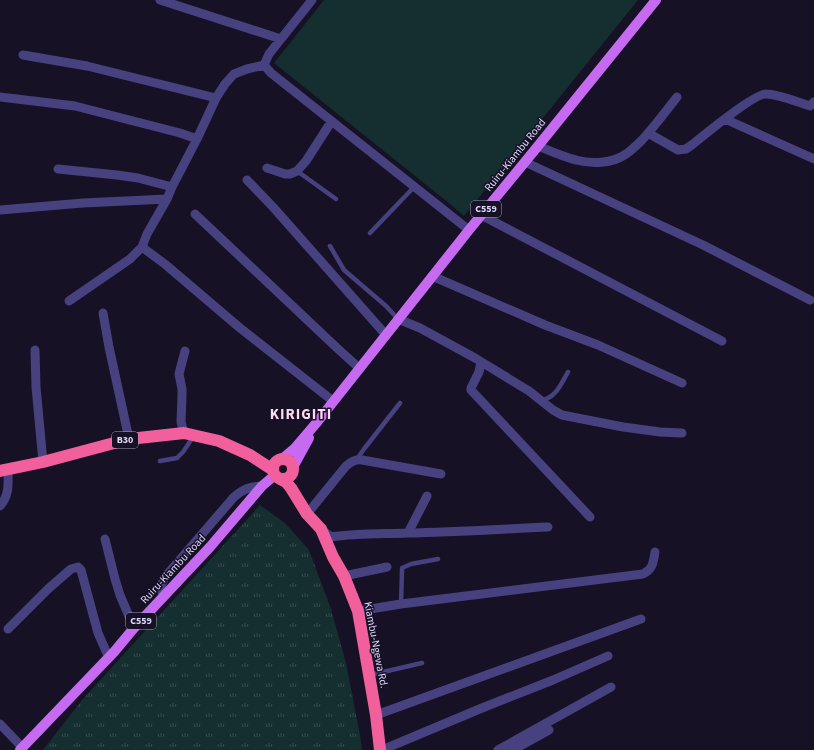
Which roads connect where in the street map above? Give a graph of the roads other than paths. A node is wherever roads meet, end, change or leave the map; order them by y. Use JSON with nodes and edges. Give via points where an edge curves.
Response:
{"nodes":[{"id":1,"x":160,"y":0,"type":"edge"},
{"id":2,"x":656,"y":0,"type":"edge"},
{"id":3,"x":311,"y":1,"type":"edge"},
{"id":4,"x":281,"y":39,"type":"junction"},
{"id":5,"x":23,"y":55,"type":"dead end"},
{"id":6,"x":264,"y":65,"type":"junction"},
{"id":7,"x":0,"y":97,"type":"edge"},
{"id":8,"x":677,"y":97,"type":"dead end"},
{"id":9,"x":216,"y":98,"type":"junction"},
{"id":10,"x":813,"y":105,"type":"edge"},
{"id":11,"x":725,"y":119,"type":"junction"},
{"id":12,"x":331,"y":122,"type":"junction"},
{"id":13,"x":648,"y":133,"type":"junction"},
{"id":14,"x":197,"y":139,"type":"junction"},
{"id":15,"x":538,"y":146,"type":"junction"},
{"id":16,"x":814,"y":159,"type":"edge"},
{"id":17,"x":525,"y":162,"type":"junction"},
{"id":18,"x":267,"y":168,"type":"dead end"},
{"id":19,"x":58,"y":169,"type":"dead end"},
{"id":20,"x":297,"y":171,"type":"junction"},
{"id":21,"x":247,"y":180,"type":"dead end"},
{"id":22,"x":172,"y":187,"type":"junction"},
{"id":23,"x":414,"y":187,"type":"junction"},
{"id":24,"x":167,"y":199,"type":"junction"},
{"id":25,"x":336,"y":199,"type":"dead end"},
{"id":26,"x":0,"y":210,"type":"edge"},
{"id":27,"x":194,"y":214,"type":"dead end"},
{"id":28,"x":481,"y":215,"type":"junction"},
{"id":29,"x":469,"y":230,"type":"junction"},
{"id":30,"x":370,"y":233,"type":"dead end"},
{"id":31,"x":330,"y":246,"type":"dead end"},
{"id":32,"x":142,"y":247,"type":"junction"},
{"id":33,"x":432,"y":276,"type":"junction"},
{"id":34,"x":810,"y":300,"type":"dead end"},
{"id":35,"x":69,"y":301,"type":"dead end"},
{"id":36,"x":103,"y":313,"type":"dead end"},
{"id":37,"x":398,"y":319,"type":"junction"},
{"id":38,"x":386,"y":335,"type":"junction"},
{"id":39,"x":722,"y":341,"type":"dead end"},
{"id":40,"x":35,"y":350,"type":"dead end"},
{"id":41,"x":185,"y":351,"type":"dead end"},
{"id":42,"x":481,"y":362,"type":"junction"},
{"id":43,"x":360,"y":368,"type":"junction"},
{"id":44,"x":568,"y":372,"type":"dead end"},
{"id":45,"x":682,"y":383,"type":"dead end"},
{"id":46,"x":540,"y":400,"type":"junction"},
{"id":47,"x":334,"y":401,"type":"junction"},
{"id":48,"x":400,"y":403,"type":"dead end"},
{"id":49,"x":318,"y":421,"type":"junction"},
{"id":50,"x":682,"y":433,"type":"dead end"},
{"id":51,"x":189,"y":434,"type":"junction"},
{"id":52,"x":129,"y":439,"type":"junction"},
{"id":53,"x":357,"y":460,"type":"junction"},
{"id":54,"x":160,"y":461,"type":"dead end"},
{"id":55,"x":43,"y":462,"type":"junction"},
{"id":56,"x":277,"y":469,"type":"junction"},
{"id":57,"x":293,"y":469,"type":"junction"},
{"id":58,"x":4,"y":470,"type":"edge"},
{"id":59,"x":441,"y":474,"type":"dead end"},
{"id":60,"x":260,"y":488,"type":"junction"},
{"id":61,"x":426,"y":496,"type":"dead end"},
{"id":62,"x":0,"y":506,"type":"edge"},
{"id":63,"x":306,"y":512,"type":"junction"},
{"id":64,"x":590,"y":516,"type":"dead end"},
{"id":65,"x":548,"y":527,"type":"dead end"},
{"id":66,"x":321,"y":529,"type":"junction"},
{"id":67,"x":408,"y":533,"type":"junction"},
{"id":68,"x":105,"y":539,"type":"dead end"},
{"id":69,"x":192,"y":546,"type":"junction"},
{"id":70,"x":210,"y":547,"type":"junction"},
{"id":71,"x":655,"y":552,"type":"dead end"},
{"id":72,"x":438,"y":559,"type":"dead end"},
{"id":73,"x":387,"y":567,"type":"dead end"},
{"id":74,"x":344,"y":576,"type":"junction"},
{"id":75,"x":163,"y":598,"type":"junction"},
{"id":76,"x":401,"y":604,"type":"junction"},
{"id":77,"x":358,"y":611,"type":"junction"},
{"id":78,"x":641,"y":619,"type":"dead end"},
{"id":79,"x":134,"y":628,"type":"junction"},
{"id":80,"x":8,"y":629,"type":"dead end"},
{"id":81,"x":608,"y":656,"type":"dead end"},
{"id":82,"x":109,"y":658,"type":"junction"},
{"id":83,"x":422,"y":663,"type":"dead end"},
{"id":84,"x":370,"y":675,"type":"junction"},
{"id":85,"x":611,"y":687,"type":"dead end"},
{"id":86,"x":376,"y":715,"type":"junction"},
{"id":87,"x":0,"y":724,"type":"edge"},
{"id":88,"x":549,"y":730,"type":"dead end"},
{"id":89,"x":21,"y":749,"type":"edge"},
{"id":90,"x":516,"y":749,"type":"edge"},
{"id":91,"x":381,"y":750,"type":"edge"},
{"id":92,"x":498,"y":750,"type":"edge"}],
"edges":[{"from":1,"to":4,"type":"street"},
{"from":2,"to":15,"type":"main road","name":"Ruiru-Kiambu Road","number":"C559"},
{"from":3,"to":4,"type":"street"},
{"from":4,"to":6,"type":"street"},
{"from":5,"to":9,"type":"street","via":[[87,66]]},
{"from":6,"to":9,"type":"street","via":[[234,74]]},
{"from":6,"to":12,"type":"street","via":[[271,74]]},
{"from":7,"to":14,"type":"street","via":[[75,106]]},
{"from":8,"to":13,"type":"street"},
{"from":9,"to":14,"type":"street"},
{"from":10,"to":11,"type":"street","via":[[764,93]]},
{"from":11,"to":13,"type":"street","via":[[683,150],[678,150]]},
{"from":11,"to":16,"type":"street"},
{"from":12,"to":20,"type":"street"},
{"from":12,"to":23,"type":"street"},
{"from":13,"to":15,"type":"street","via":[[626,155],[605,162],[575,160]]},
{"from":14,"to":22,"type":"street"},
{"from":15,"to":17,"type":"main road","name":"Ruiru-Kiambu Road","number":"C559"},
{"from":17,"to":28,"type":"main road","name":"Ruiru-Kiambu Road","number":"C559"},
{"from":17,"to":34,"type":"street","via":[[703,245]]},
{"from":18,"to":20,"type":"street","via":[[285,174]]},
{"from":19,"to":22,"type":"street","via":[[138,178]]},
{"from":20,"to":25,"type":"lane"},
{"from":21,"to":38,"type":"street"},
{"from":22,"to":24,"type":"street"},
{"from":23,"to":29,"type":"street"},
{"from":23,"to":30,"type":"lane"},
{"from":24,"to":26,"type":"street"},
{"from":24,"to":32,"type":"street"},
{"from":27,"to":43,"type":"street"},
{"from":28,"to":29,"type":"main road","name":"Ruiru-Kiambu Road","number":"C559"},
{"from":28,"to":39,"type":"street"},
{"from":29,"to":33,"type":"main road","name":"Ruiru-Kiambu Road","number":"C559"},
{"from":31,"to":37,"type":"lane","via":[[344,270]]},
{"from":32,"to":35,"type":"street","via":[[130,259]]},
{"from":32,"to":47,"type":"street"},
{"from":33,"to":37,"type":"main road","name":"Ruiru-Kiambu Road","number":"C559"},
{"from":33,"to":45,"type":"street"},
{"from":36,"to":52,"type":"street"},
{"from":37,"to":38,"type":"main road","name":"Ruiru-Kiambu Road","number":"C559"},
{"from":37,"to":42,"type":"street"},
{"from":38,"to":43,"type":"main road","name":"Ruiru-Kiambu Road","number":"C559"},
{"from":40,"to":55,"type":"street"},
{"from":41,"to":51,"type":"street","via":[[179,374],[182,389],[181,422]]},
{"from":42,"to":46,"type":"street"},
{"from":42,"to":64,"type":"street","via":[[471,390]]},
{"from":43,"to":47,"type":"main road","name":"Ruiru-Kiambu Road","number":"C559"},
{"from":44,"to":46,"type":"lane","via":[[550,398]]},
{"from":46,"to":50,"type":"street","via":[[562,415],[623,427]]},
{"from":47,"to":49,"type":"main road","name":"Ruiru-Kiambu Road","number":"C559"},
{"from":48,"to":53,"type":"lane"},
{"from":49,"to":56,"type":"main road","number":"C559"},
{"from":49,"to":57,"type":"main road","number":"C559"},
{"from":51,"to":52,"type":"highway","number":"B30"},
{"from":51,"to":54,"type":"lane","via":[[184,452],[177,458]]},
{"from":51,"to":56,"type":"highway","number":"B30","via":[[219,441]]},
{"from":52,"to":55,"type":"highway","number":"B30"},
{"from":53,"to":59,"type":"street"},
{"from":53,"to":63,"type":"street","via":[[346,466]]},
{"from":55,"to":58,"type":"highway","number":"B30"},
{"from":56,"to":57,"type":"highway","number":"B30","via":[[284,459],[289,461]]},
{"from":56,"to":57,"type":"highway","via":[[283,479],[290,476]]},
{"from":56,"to":60,"type":"main road","name":"Ruiru-Kiambu Road"},
{"from":56,"to":63,"type":"highway","number":"B30"},
{"from":57,"to":63,"type":"highway"},
{"from":58,"to":62,"type":"street","via":[[8,486],[7,494]]},
{"from":60,"to":69,"type":"street","via":[[250,487],[242,490]]},
{"from":60,"to":70,"type":"main road","name":"Ruiru-Kiambu Road","number":"C559"},
{"from":61,"to":67,"type":"street"},
{"from":63,"to":66,"type":"highway","name":"Kiambu-Ngewa Rd.","number":"B30"},
{"from":65,"to":67,"type":"street"},
{"from":66,"to":67,"type":"street","via":[[331,537]]},
{"from":66,"to":74,"type":"highway","name":"Kiambu-Ngewa Rd.","number":"B30"},
{"from":68,"to":79,"type":"street","via":[[120,595]]},
{"from":69,"to":70,"type":"street"},
{"from":69,"to":75,"type":"street","via":[[163,581]]},
{"from":70,"to":75,"type":"main road","name":"Ruiru-Kiambu Road","number":"C559"},
{"from":71,"to":76,"type":"street","via":[[651,568],[643,574]]},
{"from":72,"to":76,"type":"lane","via":[[402,568]]},
{"from":73,"to":74,"type":"street"},
{"from":74,"to":77,"type":"highway","name":"Kiambu-Ngewa Rd.","number":"B30"},
{"from":75,"to":79,"type":"main road","name":"Ruiru-Kiambu Road","number":"C559"},
{"from":76,"to":77,"type":"street"},
{"from":77,"to":84,"type":"highway","name":"Kiambu-Ngewa Rd.","number":"B30"},
{"from":78,"to":86,"type":"street"},
{"from":79,"to":82,"type":"main road","name":"Ruiru-Kiambu Road","number":"C559"},
{"from":80,"to":82,"type":"street","via":[[48,589],[71,569],[78,567],[98,632]]},
{"from":81,"to":91,"type":"street"},
{"from":82,"to":89,"type":"main road","name":"Ruiru-Kiambu Road","number":"C559"},
{"from":83,"to":84,"type":"lane"},
{"from":84,"to":86,"type":"highway","name":"Kiambu-Ngewa Rd.","number":"B30"},
{"from":85,"to":92,"type":"street"},
{"from":86,"to":91,"type":"highway","name":"Kiambu-Ngewa Rd.","number":"B30"},
{"from":87,"to":89,"type":"street"},
{"from":88,"to":90,"type":"street"}]}
